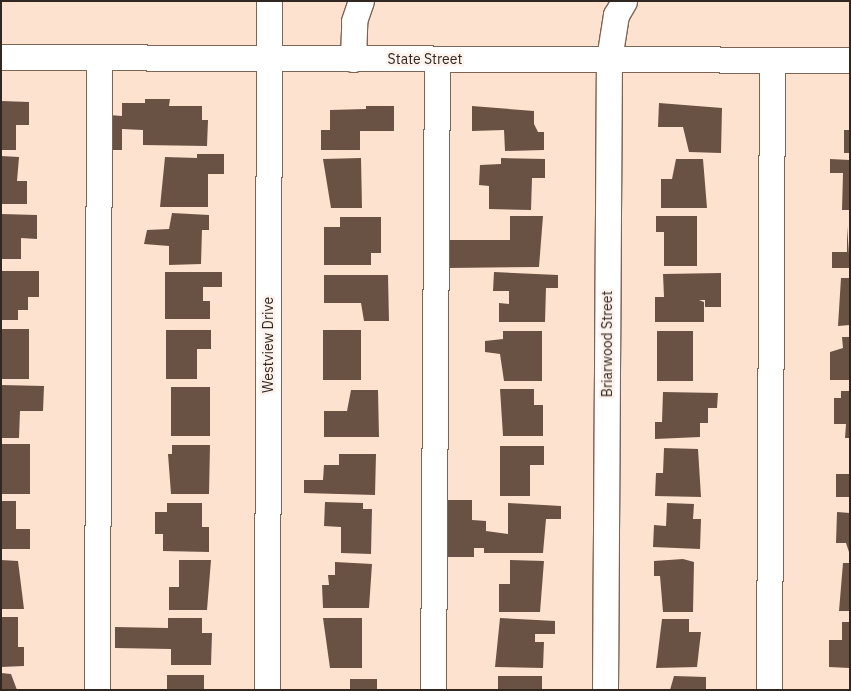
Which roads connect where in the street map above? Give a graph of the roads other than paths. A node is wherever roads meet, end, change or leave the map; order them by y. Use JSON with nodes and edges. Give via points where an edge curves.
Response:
{"nodes":[{"id":1,"x":269,"y":1,"type":"edge"},
{"id":2,"x":361,"y":1,"type":"edge"},
{"id":3,"x":614,"y":6,"type":"edge"},
{"id":4,"x":1,"y":57,"type":"edge"},
{"id":5,"x":100,"y":57,"type":"junction"},
{"id":6,"x":268,"y":58,"type":"junction"},
{"id":7,"x":353,"y":59,"type":"junction"},
{"id":8,"x":437,"y":59,"type":"junction"},
{"id":9,"x":609,"y":59,"type":"junction"},
{"id":10,"x":772,"y":60,"type":"junction"},
{"id":11,"x":850,"y":60,"type":"edge"},
{"id":12,"x":97,"y":690,"type":"edge"},
{"id":13,"x":267,"y":690,"type":"edge"},
{"id":14,"x":433,"y":690,"type":"edge"},
{"id":15,"x":605,"y":690,"type":"edge"},
{"id":16,"x":769,"y":690,"type":"edge"}],
"edges":[{"from":1,"to":6,"type":"street","name":"Westview Drive"},
{"from":2,"to":7,"type":"street","via":[[354,21]]},
{"from":3,"to":9,"type":"street","name":"Briarwood Street"},
{"from":4,"to":5,"type":"street","name":"State Street"},
{"from":5,"to":6,"type":"street","name":"State Street"},
{"from":5,"to":12,"type":"street"},
{"from":6,"to":7,"type":"street","name":"State Street"},
{"from":6,"to":13,"type":"street","name":"Westview Drive"},
{"from":7,"to":8,"type":"street","name":"State Street"},
{"from":8,"to":9,"type":"street","name":"State Street"},
{"from":8,"to":14,"type":"street"},
{"from":9,"to":10,"type":"street","name":"State Street"},
{"from":9,"to":15,"type":"street","name":"Briarwood Street"},
{"from":10,"to":11,"type":"street","name":"State Street"},
{"from":10,"to":16,"type":"street"}]}
